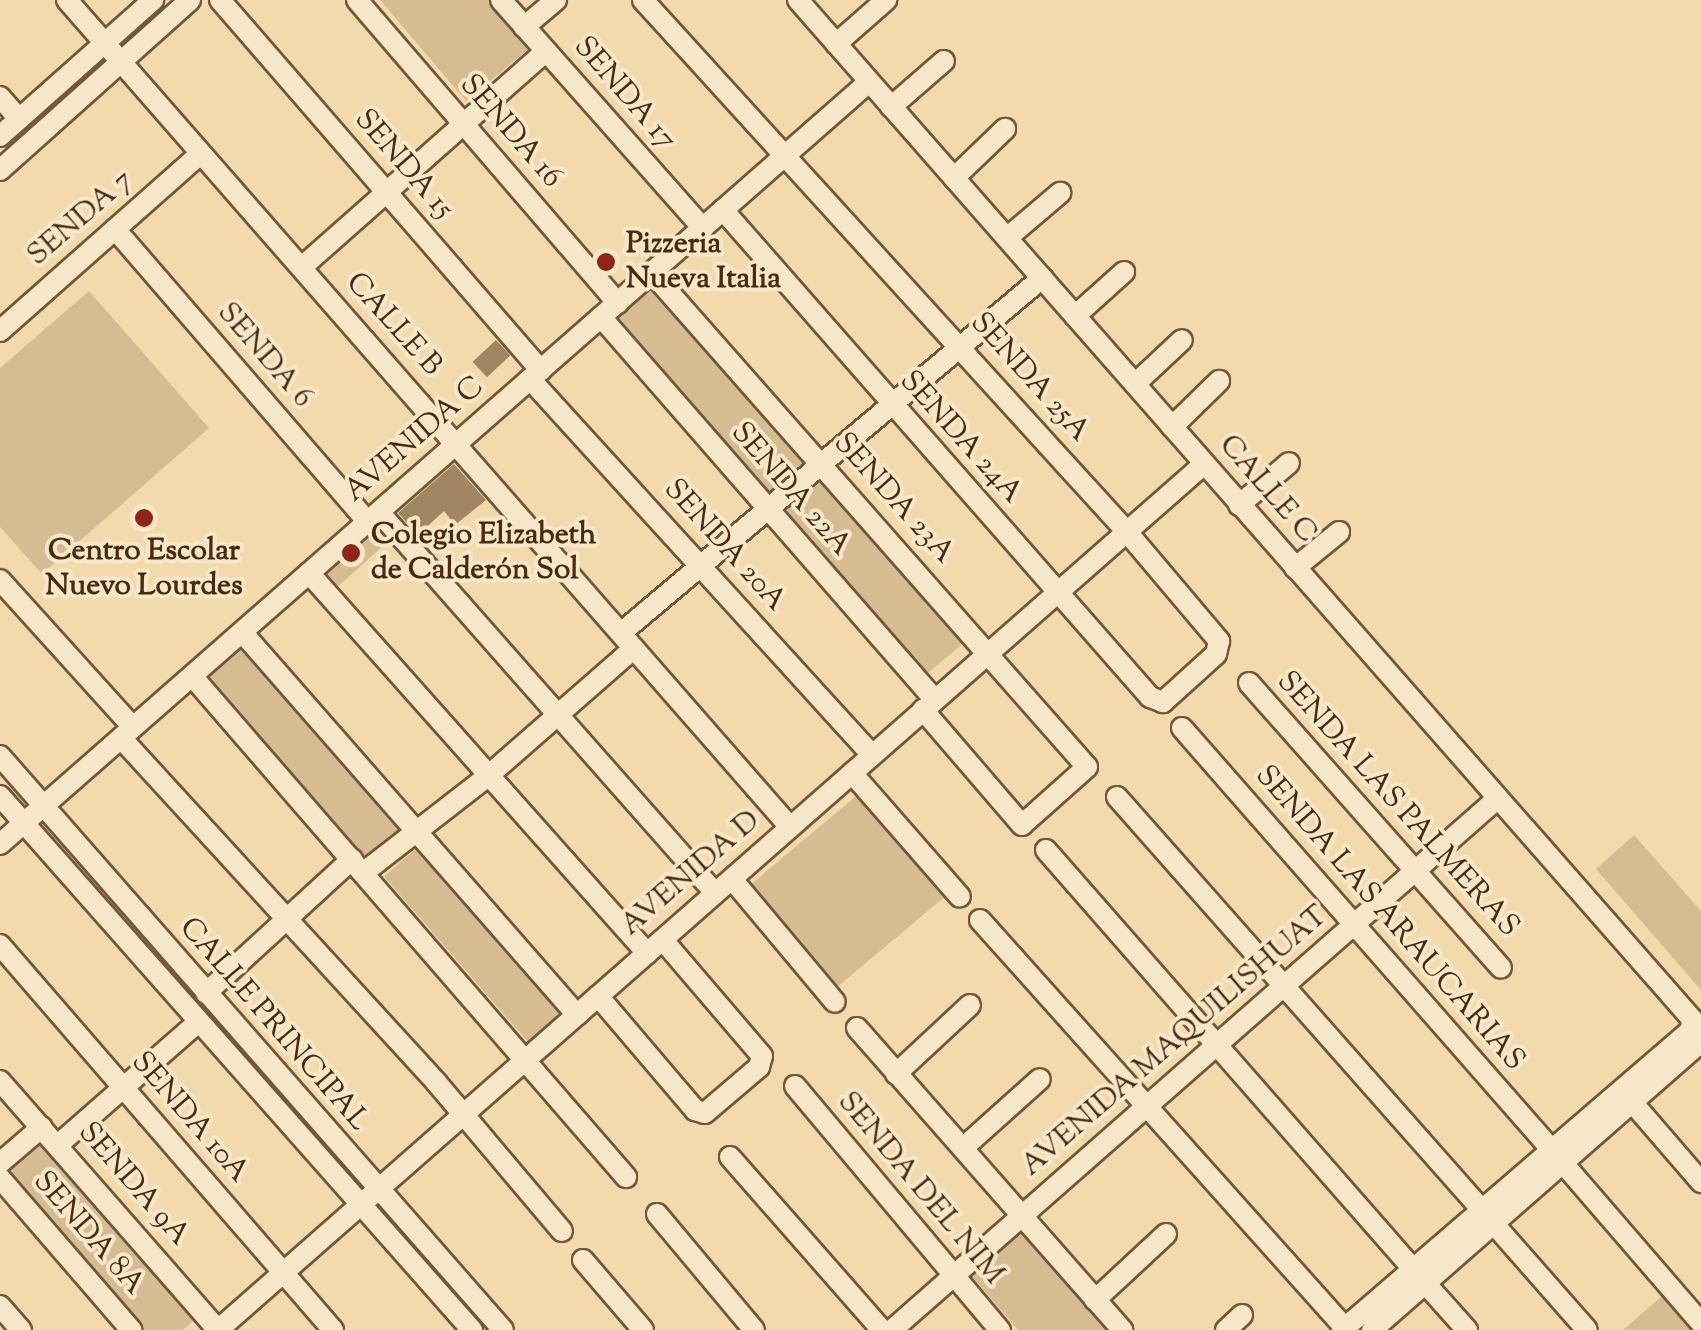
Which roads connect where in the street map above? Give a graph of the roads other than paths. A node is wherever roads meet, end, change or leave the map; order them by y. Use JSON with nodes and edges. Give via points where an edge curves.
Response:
{"nodes":[{"id":1,"x":68,"y":0,"type":"edge"},
{"id":2,"x":153,"y":0,"type":"edge"},
{"id":3,"x":190,"y":0,"type":"edge"},
{"id":4,"x":220,"y":0,"type":"edge"},
{"id":5,"x":357,"y":0,"type":"edge"},
{"id":6,"x":501,"y":0,"type":"edge"},
{"id":7,"x":556,"y":0,"type":"edge"},
{"id":8,"x":643,"y":0,"type":"edge"},
{"id":9,"x":798,"y":0,"type":"edge"},
{"id":10,"x":886,"y":0,"type":"edge"},
{"id":11,"x":524,"y":26,"type":"junction"},
{"id":12,"x":105,"y":43,"type":"junction"},
{"id":13,"x":836,"y":44,"type":"junction"},
{"id":14,"x":546,"y":51,"type":"junction"},
{"id":15,"x":121,"y":61,"type":"junction"},
{"id":16,"x":944,"y":62,"type":"dead end"},
{"id":17,"x":870,"y":82,"type":"junction"},
{"id":18,"x":0,"y":97,"type":"edge"},
{"id":19,"x":891,"y":107,"type":"junction"},
{"id":20,"x":19,"y":119,"type":"junction"},
{"id":21,"x":464,"y":124,"type":"junction"},
{"id":22,"x":1005,"y":129,"type":"dead end"},
{"id":23,"x":0,"y":136,"type":"edge"},
{"id":24,"x":201,"y":154,"type":"junction"},
{"id":25,"x":787,"y":154,"type":"junction"},
{"id":26,"x":0,"y":170,"type":"edge"},
{"id":27,"x":954,"y":178,"type":"junction"},
{"id":28,"x":386,"y":192,"type":"junction"},
{"id":29,"x":1060,"y":193,"type":"dead end"},
{"id":30,"x":723,"y":210,"type":"junction"},
{"id":31,"x":702,"y":228,"type":"junction"},
{"id":32,"x":115,"y":229,"type":"junction"},
{"id":33,"x":1008,"y":238,"type":"junction"},
{"id":34,"x":302,"y":267,"type":"junction"},
{"id":35,"x":652,"y":272,"type":"junction"},
{"id":36,"x":1124,"y":272,"type":"dead end"},
{"id":37,"x":1042,"y":278,"type":"junction"},
{"id":38,"x":618,"y":303,"type":"junction"},
{"id":39,"x":1075,"y":316,"type":"junction"},
{"id":40,"x":601,"y":317,"type":"junction"},
{"id":41,"x":0,"y":331,"type":"edge"},
{"id":42,"x":1182,"y":340,"type":"dead end"},
{"id":43,"x":960,"y":347,"type":"junction"},
{"id":44,"x":536,"y":374,"type":"junction"},
{"id":45,"x":1219,"y":381,"type":"dead end"},
{"id":46,"x":1135,"y":384,"type":"junction"},
{"id":47,"x":890,"y":406,"type":"junction"},
{"id":48,"x":1172,"y":427,"type":"junction"},
{"id":49,"x":458,"y":442,"type":"junction"},
{"id":50,"x":1289,"y":463,"type":"dead end"},
{"id":51,"x":822,"y":464,"type":"junction"},
{"id":52,"x":1204,"y":464,"type":"junction"},
{"id":53,"x":1240,"y":506,"type":"junction"},
{"id":54,"x":767,"y":510,"type":"junction"},
{"id":55,"x":373,"y":517,"type":"junction"},
{"id":56,"x":1127,"y":532,"type":"junction"},
{"id":57,"x":1339,"y":532,"type":"dead end"},
{"id":58,"x":702,"y":565,"type":"junction"},
{"id":59,"x":1295,"y":568,"type":"junction"},
{"id":60,"x":310,"y":573,"type":"junction"},
{"id":61,"x":0,"y":580,"type":"edge"},
{"id":62,"x":1057,"y":593,"type":"junction"},
{"id":63,"x":242,"y":632,"type":"junction"},
{"id":64,"x":628,"y":640,"type":"junction"},
{"id":65,"x":990,"y":652,"type":"junction"},
{"id":66,"x":192,"y":676,"type":"junction"},
{"id":67,"x":1248,"y":683,"type":"dead end"},
{"id":68,"x":1156,"y":702,"type":"joint"},
{"id":69,"x":929,"y":705,"type":"junction"},
{"id":70,"x":556,"y":719,"type":"junction"},
{"id":71,"x":1182,"y":728,"type":"dead end"},
{"id":72,"x":127,"y":733,"type":"junction"},
{"id":73,"x":0,"y":756,"type":"edge"},
{"id":74,"x":872,"y":756,"type":"junction"},
{"id":75,"x":852,"y":773,"type":"junction"},
{"id":76,"x":488,"y":776,"type":"junction"},
{"id":77,"x":0,"y":796,"type":"edge"},
{"id":78,"x":1117,"y":798,"type":"dead end"},
{"id":79,"x":1498,"y":798,"type":"junction"},
{"id":80,"x":43,"y":806,"type":"junction"},
{"id":81,"x":24,"y":823,"type":"junction"},
{"id":82,"x":1022,"y":824,"type":"joint"},
{"id":83,"x":790,"y":827,"type":"junction"},
{"id":84,"x":419,"y":830,"type":"junction"},
{"id":85,"x":0,"y":844,"type":"edge"},
{"id":86,"x":1046,"y":850,"type":"dead end"},
{"id":87,"x":357,"y":866,"type":"junction"},
{"id":88,"x":1417,"y":870,"type":"junction"},
{"id":89,"x":723,"y":886,"type":"junction"},
{"id":90,"x":960,"y":896,"type":"dead end"},
{"id":91,"x":288,"y":918,"type":"junction"},
{"id":92,"x":980,"y":920,"type":"dead end"},
{"id":93,"x":1354,"y":925,"type":"junction"},
{"id":94,"x":0,"y":945,"type":"edge"},
{"id":95,"x":655,"y":946,"type":"junction"},
{"id":96,"x":1501,"y":968,"type":"dead end"},
{"id":97,"x":1282,"y":986,"type":"junction"},
{"id":98,"x":206,"y":993,"type":"junction"},
{"id":99,"x":598,"y":996,"type":"junction"},
{"id":100,"x":835,"y":1002,"type":"dead end"},
{"id":101,"x":970,"y":1005,"type":"dead end"},
{"id":102,"x":577,"y":1014,"type":"junction"},
{"id":103,"x":196,"y":1023,"type":"junction"},
{"id":104,"x":857,"y":1028,"type":"dead end"},
{"id":105,"x":1701,"y":1042,"type":"edge"},
{"id":106,"x":1215,"y":1046,"type":"junction"},
{"id":107,"x":526,"y":1059,"type":"junction"},
{"id":108,"x":896,"y":1074,"type":"junction"},
{"id":109,"x":1040,"y":1079,"type":"dead end"},
{"id":110,"x":0,"y":1081,"type":"edge"},
{"id":111,"x":795,"y":1086,"type":"dead end"},
{"id":112,"x":124,"y":1088,"type":"junction"},
{"id":113,"x":1632,"y":1102,"type":"junction"},
{"id":114,"x":1147,"y":1107,"type":"junction"},
{"id":115,"x":464,"y":1114,"type":"junction"},
{"id":116,"x":42,"y":1127,"type":"junction"},
{"id":117,"x":59,"y":1144,"type":"junction"},
{"id":118,"x":963,"y":1148,"type":"junction"},
{"id":119,"x":1556,"y":1156,"type":"junction"},
{"id":120,"x":730,"y":1157,"type":"dead end"},
{"id":121,"x":0,"y":1163,"type":"edge"},
{"id":122,"x":626,"y":1176,"type":"dead end"},
{"id":123,"x":0,"y":1178,"type":"edge"},
{"id":124,"x":1701,"y":1182,"type":"edge"},
{"id":125,"x":368,"y":1198,"type":"junction"},
{"id":126,"x":657,"y":1214,"type":"dead end"},
{"id":127,"x":1022,"y":1216,"type":"junction"},
{"id":128,"x":1488,"y":1216,"type":"junction"},
{"id":129,"x":562,"y":1232,"type":"dead end"},
{"id":130,"x":1166,"y":1234,"type":"dead end"},
{"id":131,"x":583,"y":1260,"type":"dead end"},
{"id":132,"x":284,"y":1272,"type":"junction"},
{"id":133,"x":954,"y":1276,"type":"junction"},
{"id":134,"x":1419,"y":1276,"type":"junction"},
{"id":135,"x":474,"y":1296,"type":"junction"},
{"id":136,"x":1095,"y":1300,"type":"junction"},
{"id":137,"x":0,"y":1306,"type":"edge"},
{"id":138,"x":456,"y":1311,"type":"junction"},
{"id":139,"x":1242,"y":1315,"type":"dead end"},
{"id":140,"x":1701,"y":1322,"type":"edge"},
{"id":141,"x":1344,"y":1329,"type":"edge"},
{"id":142,"x":22,"y":1330,"type":"edge"},
{"id":143,"x":131,"y":1330,"type":"edge"},
{"id":144,"x":218,"y":1330,"type":"edge"},
{"id":145,"x":333,"y":1330,"type":"edge"},
{"id":146,"x":472,"y":1330,"type":"edge"},
{"id":147,"x":503,"y":1330,"type":"edge"},
{"id":148,"x":643,"y":1330,"type":"edge"},
{"id":149,"x":754,"y":1330,"type":"edge"},
{"id":150,"x":882,"y":1330,"type":"edge"},
{"id":151,"x":892,"y":1330,"type":"edge"},
{"id":152,"x":1000,"y":1330,"type":"edge"},
{"id":153,"x":1122,"y":1330,"type":"edge"},
{"id":154,"x":1226,"y":1330,"type":"edge"},
{"id":155,"x":1372,"y":1330,"type":"edge"},
{"id":156,"x":1466,"y":1330,"type":"edge"},
{"id":157,"x":1588,"y":1330,"type":"edge"}],
"edges":[{"from":1,"to":12,"type":"street","name":"CALLE B"},
{"from":2,"to":12,"type":"street"},
{"from":3,"to":15,"type":"street"},
{"from":4,"to":28,"type":"street","name":"SENDA 15"},
{"from":5,"to":21,"type":"street","name":"SENDA 16"},
{"from":6,"to":11,"type":"street","name":"SENDA 17"},
{"from":7,"to":11,"type":"street"},
{"from":8,"to":25,"type":"street","name":"SENDA 25A"},
{"from":9,"to":13,"type":"street","name":"CALLE C"},
{"from":10,"to":13,"type":"street"},
{"from":11,"to":14,"type":"street","name":"SENDA 17"},
{"from":12,"to":15,"type":"street","name":"CALLE B"},
{"from":12,"to":20,"type":"street"},
{"from":13,"to":17,"type":"street","name":"CALLE C"},
{"from":14,"to":21,"type":"street"},
{"from":14,"to":31,"type":"street","name":"SENDA 17"},
{"from":15,"to":24,"type":"street","name":"CALLE B"},
{"from":15,"to":26,"type":"street"},
{"from":16,"to":19,"type":"street"},
{"from":17,"to":19,"type":"street","name":"CALLE C"},
{"from":17,"to":25,"type":"street","name":"AVENIDA C"},
{"from":18,"to":20,"type":"street"},
{"from":19,"to":27,"type":"street","name":"CALLE C"},
{"from":20,"to":23,"type":"street"},
{"from":21,"to":28,"type":"street"},
{"from":21,"to":38,"type":"street","name":"SENDA 16"},
{"from":22,"to":27,"type":"street"},
{"from":24,"to":32,"type":"street","name":"SENDA 7"},
{"from":24,"to":34,"type":"street","name":"CALLE B"},
{"from":25,"to":30,"type":"street","name":"AVENIDA C"},
{"from":25,"to":43,"type":"street","name":"SENDA 25A"},
{"from":27,"to":33,"type":"street","name":"CALLE C"},
{"from":28,"to":34,"type":"street"},
{"from":28,"to":44,"type":"street","name":"SENDA 15"},
{"from":29,"to":33,"type":"street"},
{"from":30,"to":31,"type":"street","name":"AVENIDA C"},
{"from":30,"to":47,"type":"street","name":"SENDA 24A"},
{"from":31,"to":35,"type":"street","name":"AVENIDA C"},
{"from":32,"to":41,"type":"street","name":"SENDA 7"},
{"from":32,"to":55,"type":"street","name":"SENDA 6"},
{"from":33,"to":37,"type":"street","name":"CALLE C"},
{"from":34,"to":49,"type":"street","name":"CALLE B"},
{"from":35,"to":38,"type":"street","name":"AVENIDA C"},
{"from":35,"to":51,"type":"street","name":"SENDA 23A"},
{"from":36,"to":39,"type":"street"},
{"from":37,"to":39,"type":"street","name":"CALLE C"},
{"from":37,"to":43,"type":"street"},
{"from":38,"to":40,"type":"street","name":"AVENIDA C"},
{"from":39,"to":46,"type":"street","name":"CALLE C"},
{"from":40,"to":44,"type":"street","name":"AVENIDA C"},
{"from":40,"to":54,"type":"street","name":"SENDA 22A"},
{"from":42,"to":46,"type":"street"},
{"from":43,"to":47,"type":"street"},
{"from":43,"to":56,"type":"street","name":"SENDA 25A"},
{"from":44,"to":49,"type":"street","name":"AVENIDA C"},
{"from":44,"to":58,"type":"street","name":"SENDA 20A"},
{"from":45,"to":48,"type":"street"},
{"from":46,"to":48,"type":"street","name":"CALLE C"},
{"from":47,"to":51,"type":"street"},
{"from":47,"to":62,"type":"street","name":"SENDA 24A"},
{"from":48,"to":52,"type":"street","name":"CALLE C"},
{"from":49,"to":55,"type":"street","name":"AVENIDA C"},
{"from":49,"to":64,"type":"street","name":"CALLE B"},
{"from":50,"to":53,"type":"street"},
{"from":51,"to":54,"type":"street"},
{"from":51,"to":65,"type":"street","name":"SENDA 23A"},
{"from":52,"to":53,"type":"street","name":"CALLE C"},
{"from":52,"to":56,"type":"street","name":"AVENIDA D"},
{"from":53,"to":59,"type":"street","name":"CALLE C"},
{"from":54,"to":58,"type":"street"},
{"from":54,"to":69,"type":"street","name":"SENDA 22A"},
{"from":55,"to":60,"type":"street","name":"AVENIDA C"},
{"from":55,"to":70,"type":"street","name":"SENDA 6"},
{"from":56,"to":62,"type":"street","name":"AVENIDA D"},
{"from":56,"to":68,"type":"street","name":"SENDA 25A","via":[[1219,648]]},
{"from":57,"to":59,"type":"street"},
{"from":58,"to":64,"type":"street"},
{"from":58,"to":74,"type":"street","name":"SENDA 20A"},
{"from":59,"to":79,"type":"street","name":"CALLE C"},
{"from":60,"to":63,"type":"street","name":"AVENIDA C"},
{"from":60,"to":76,"type":"street"},
{"from":61,"to":72,"type":"street"},
{"from":62,"to":65,"type":"street","name":"AVENIDA D"},
{"from":62,"to":68,"type":"street","name":"SENDA 24A"},
{"from":63,"to":66,"type":"street","name":"AVENIDA C"},
{"from":63,"to":84,"type":"street"},
{"from":64,"to":70,"type":"street"},
{"from":64,"to":83,"type":"street","name":"CALLE B"},
{"from":65,"to":69,"type":"street","name":"AVENIDA D"},
{"from":65,"to":82,"type":"street","name":"SENDA 23A","via":[[1088,767]]},
{"from":66,"to":72,"type":"street","name":"AVENIDA C"},
{"from":66,"to":87,"type":"street"},
{"from":67,"to":88,"type":"street","name":"SENDA LAS PALMERAS"},
{"from":69,"to":74,"type":"street","name":"AVENIDA D"},
{"from":69,"to":82,"type":"street","name":"SENDA 22A"},
{"from":70,"to":76,"type":"street"},
{"from":70,"to":89,"type":"street","name":"SENDA 6"},
{"from":71,"to":93,"type":"street","name":"SENDA LAS ARAUCARIAS"},
{"from":72,"to":80,"type":"street","name":"AVENIDA C"},
{"from":72,"to":91,"type":"street"},
{"from":73,"to":80,"type":"street","name":"CALLE PRINCIPAL"},
{"from":74,"to":75,"type":"street","name":"AVENIDA D"},
{"from":75,"to":83,"type":"street","name":"AVENIDA D"},
{"from":75,"to":90,"type":"street"},
{"from":76,"to":84,"type":"street"},
{"from":76,"to":95,"type":"street"},
{"from":77,"to":81,"type":"street","name":"CALLE PRINCIPAL"},
{"from":78,"to":97,"type":"street"},
{"from":79,"to":88,"type":"street","name":"AVENIDA MAQUILISHUAT"},
{"from":79,"to":119,"type":"street","name":"CALLE C","via":[[1692,1019],[1691,1030]]},
{"from":80,"to":81,"type":"street","name":"AVENIDA C"},
{"from":80,"to":98,"type":"street","name":"CALLE PRINCIPAL"},
{"from":81,"to":85,"type":"street","name":"AVENIDA C"},
{"from":81,"to":103,"type":"street","name":"CALLE PRINCIPAL"},
{"from":83,"to":89,"type":"street","name":"AVENIDA D"},
{"from":84,"to":87,"type":"street"},
{"from":84,"to":102,"type":"street"},
{"from":86,"to":106,"type":"street"},
{"from":87,"to":91,"type":"street"},
{"from":87,"to":107,"type":"street"},
{"from":88,"to":93,"type":"street","name":"AVENIDA MAQUILISHUAT"},
{"from":88,"to":96,"type":"street","name":"SENDA LAS PALMERAS"},
{"from":89,"to":95,"type":"street","name":"AVENIDA D"},
{"from":89,"to":100,"type":"street","name":"SENDA 6"},
{"from":91,"to":98,"type":"street"},
{"from":91,"to":115,"type":"street"},
{"from":92,"to":114,"type":"street"},
{"from":93,"to":97,"type":"street","name":"AVENIDA MAQUILISHUAT"},
{"from":93,"to":119,"type":"street","name":"SENDA LAS ARAUCARIAS"},
{"from":94,"to":112,"type":"street","name":"SENDA 10A"},
{"from":95,"to":99,"type":"street","name":"AVENIDA D"},
{"from":95,"to":99,"type":"street","via":[[762,1062],[700,1114]]},
{"from":97,"to":106,"type":"street","name":"AVENIDA MAQUILISHUAT"},
{"from":97,"to":128,"type":"street"},
{"from":98,"to":125,"type":"street","name":"CALLE PRINCIPAL"},
{"from":99,"to":102,"type":"street","name":"AVENIDA D"},
{"from":101,"to":108,"type":"street"},
{"from":102,"to":107,"type":"street","name":"AVENIDA D"},
{"from":103,"to":112,"type":"street"},
{"from":103,"to":125,"type":"street","name":"CALLE PRINCIPAL"},
{"from":104,"to":108,"type":"street"},
{"from":105,"to":113,"type":"street"},
{"from":106,"to":114,"type":"street","name":"AVENIDA MAQUILISHUAT"},
{"from":106,"to":134,"type":"street"},
{"from":107,"to":115,"type":"street","name":"AVENIDA D"},
{"from":107,"to":122,"type":"street"},
{"from":108,"to":118,"type":"street"},
{"from":109,"to":118,"type":"street"},
{"from":110,"to":116,"type":"street","name":"SENDA 9A"},
{"from":111,"to":133,"type":"street","name":"SENDA DEL NIM"},
{"from":112,"to":117,"type":"street"},
{"from":112,"to":132,"type":"street","name":"SENDA 10A"},
{"from":113,"to":119,"type":"street"},
{"from":113,"to":124,"type":"street"},
{"from":114,"to":127,"type":"street","name":"AVENIDA MAQUILISHUAT"},
{"from":114,"to":141,"type":"street"},
{"from":115,"to":125,"type":"street","name":"AVENIDA D"},
{"from":115,"to":129,"type":"street"},
{"from":116,"to":117,"type":"street","name":"SENDA 9A"},
{"from":116,"to":121,"type":"street"},
{"from":117,"to":144,"type":"street","name":"SENDA 9A"},
{"from":118,"to":127,"type":"street"},
{"from":119,"to":128,"type":"street"},
{"from":119,"to":140,"type":"street","name":"SENDA LAS ARAUCARIAS"},
{"from":120,"to":150,"type":"street"},
{"from":123,"to":143,"type":"street","name":"SENDA 8A"},
{"from":125,"to":132,"type":"street","name":"AVENIDA D"},
{"from":125,"to":135,"type":"street","name":"CALLE PRINCIPAL"},
{"from":125,"to":138,"type":"street","name":"CALLE PRINCIPAL"},
{"from":126,"to":149,"type":"street"},
{"from":127,"to":133,"type":"street","name":"AVENIDA MAQUILISHUAT"},
{"from":127,"to":136,"type":"street"},
{"from":128,"to":134,"type":"street"},
{"from":128,"to":157,"type":"street"},
{"from":130,"to":136,"type":"street"},
{"from":131,"to":148,"type":"street"},
{"from":132,"to":144,"type":"street","name":"AVENIDA D"},
{"from":132,"to":145,"type":"street","name":"SENDA 10A"},
{"from":133,"to":151,"type":"street","name":"AVENIDA MAQUILISHUAT"},
{"from":133,"to":152,"type":"street","name":"SENDA DEL NIM"},
{"from":134,"to":141,"type":"street"},
{"from":134,"to":155,"type":"street"},
{"from":134,"to":156,"type":"street"},
{"from":135,"to":138,"type":"street"},
{"from":135,"to":147,"type":"street","name":"CALLE PRINCIPAL"},
{"from":136,"to":153,"type":"street"},
{"from":137,"to":142,"type":"street"},
{"from":138,"to":146,"type":"street","name":"CALLE PRINCIPAL"},
{"from":139,"to":154,"type":"street"}]}
